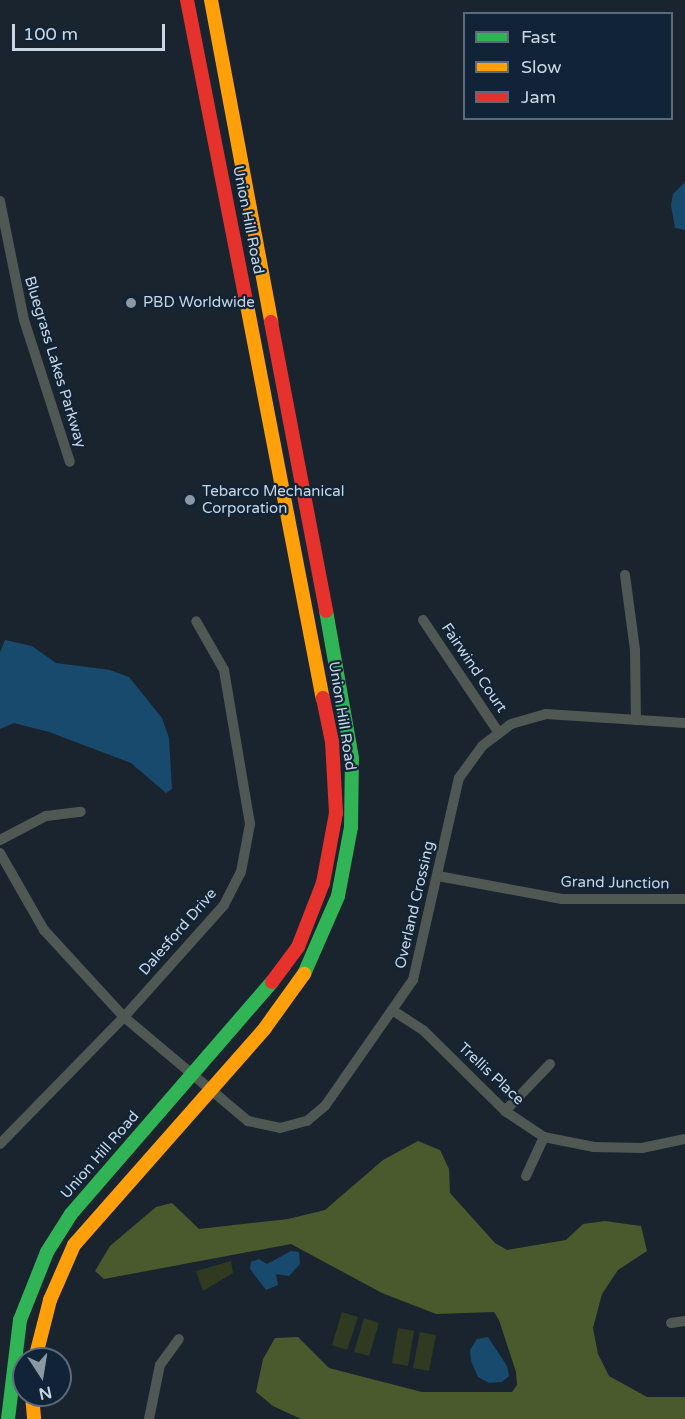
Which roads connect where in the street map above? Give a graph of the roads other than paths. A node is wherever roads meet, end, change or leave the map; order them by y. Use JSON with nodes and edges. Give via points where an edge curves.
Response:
{"nodes":[{"id":1,"x":187,"y":0,"type":"edge"},
{"id":2,"x":211,"y":0,"type":"edge"},
{"id":3,"x":0,"y":201,"type":"edge"},
{"id":4,"x":70,"y":462,"type":"dead end"},
{"id":5,"x":625,"y":575,"type":"dead end"},
{"id":6,"x":423,"y":620,"type":"dead end"},
{"id":7,"x":196,"y":621,"type":"dead end"},
{"id":8,"x":636,"y":720,"type":"junction"},
{"id":9,"x":685,"y":723,"type":"edge"},
{"id":10,"x":499,"y":733,"type":"junction"},
{"id":11,"x":81,"y":812,"type":"dead end"},
{"id":12,"x":0,"y":840,"type":"edge"},
{"id":13,"x":0,"y":854,"type":"edge"},
{"id":14,"x":438,"y":876,"type":"junction"},
{"id":15,"x":685,"y":899,"type":"edge"},
{"id":16,"x":392,"y":1010,"type":"junction"},
{"id":17,"x":124,"y":1017,"type":"junction"},
{"id":18,"x":550,"y":1064,"type":"dead end"},
{"id":19,"x":191,"y":1075,"type":"junction"},
{"id":20,"x":210,"y":1091,"type":"junction"},
{"id":21,"x":505,"y":1111,"type":"junction"},
{"id":22,"x":544,"y":1137,"type":"junction"},
{"id":23,"x":685,"y":1139,"type":"edge"},
{"id":24,"x":0,"y":1144,"type":"edge"},
{"id":25,"x":526,"y":1176,"type":"dead end"},
{"id":26,"x":685,"y":1321,"type":"edge"},
{"id":27,"x":670,"y":1323,"type":"dead end"},
{"id":28,"x":180,"y":1339,"type":"dead end"},
{"id":29,"x":38,"y":1347,"type":"edge"},
{"id":30,"x":8,"y":1419,"type":"edge"},
{"id":31,"x":150,"y":1419,"type":"edge"}],
"edges":[{"from":1,"to":19,"type":"street","name":"Union Hill Road","via":[[332,742],[336,813],[323,883],[298,947]]},
{"from":2,"to":20,"type":"street","name":"Union Hill Road","via":[[344,709],[353,790],[351,826],[338,896],[316,955],[265,1028]]},
{"from":3,"to":4,"type":"street","name":"Bluegrass Lakes Parkway","via":[[24,320]]},
{"from":5,"to":8,"type":"street","via":[[635,650]]},
{"from":6,"to":10,"type":"street","name":"Fairwind Court"},
{"from":7,"to":17,"type":"street","name":"Dalesford Drive","via":[[224,670],[250,824],[241,872],[224,905]]},
{"from":8,"to":9,"type":"street","name":"Overland Crossing"},
{"from":8,"to":10,"type":"street","name":"Overland Crossing","via":[[546,714],[512,724]]},
{"from":10,"to":14,"type":"street","name":"Overland Crossing","via":[[483,746],[459,778]]},
{"from":11,"to":12,"type":"street","via":[[46,816]]},
{"from":13,"to":17,"type":"street","name":"Overland Crossing","via":[[44,930]]},
{"from":14,"to":15,"type":"street","name":"Grand Junction","via":[[562,899]]},
{"from":14,"to":16,"type":"street","name":"Overland Crossing","via":[[413,980]]},
{"from":16,"to":20,"type":"street","name":"Overland Crossing","via":[[325,1106],[307,1121],[280,1128],[248,1121]]},
{"from":16,"to":21,"type":"street","name":"Trellis Place","via":[[423,1030]]},
{"from":17,"to":19,"type":"street","name":"Overland Crossing"},
{"from":17,"to":24,"type":"street","name":"Dalesford Drive"},
{"from":18,"to":21,"type":"street"},
{"from":19,"to":20,"type":"street","name":"Overland Crossing"},
{"from":19,"to":30,"type":"street","name":"Union Hill Road","via":[[71,1214],[47,1252],[20,1320]]},
{"from":20,"to":29,"type":"street","name":"Union Hill Road","via":[[74,1245],[50,1300]]},
{"from":21,"to":22,"type":"street","name":"Trellis Place"},
{"from":22,"to":23,"type":"street","name":"Trellis Place","via":[[594,1147],[642,1148]]},
{"from":22,"to":25,"type":"street"},
{"from":26,"to":27,"type":"street"},
{"from":28,"to":31,"type":"street","via":[[160,1365]]}]}
